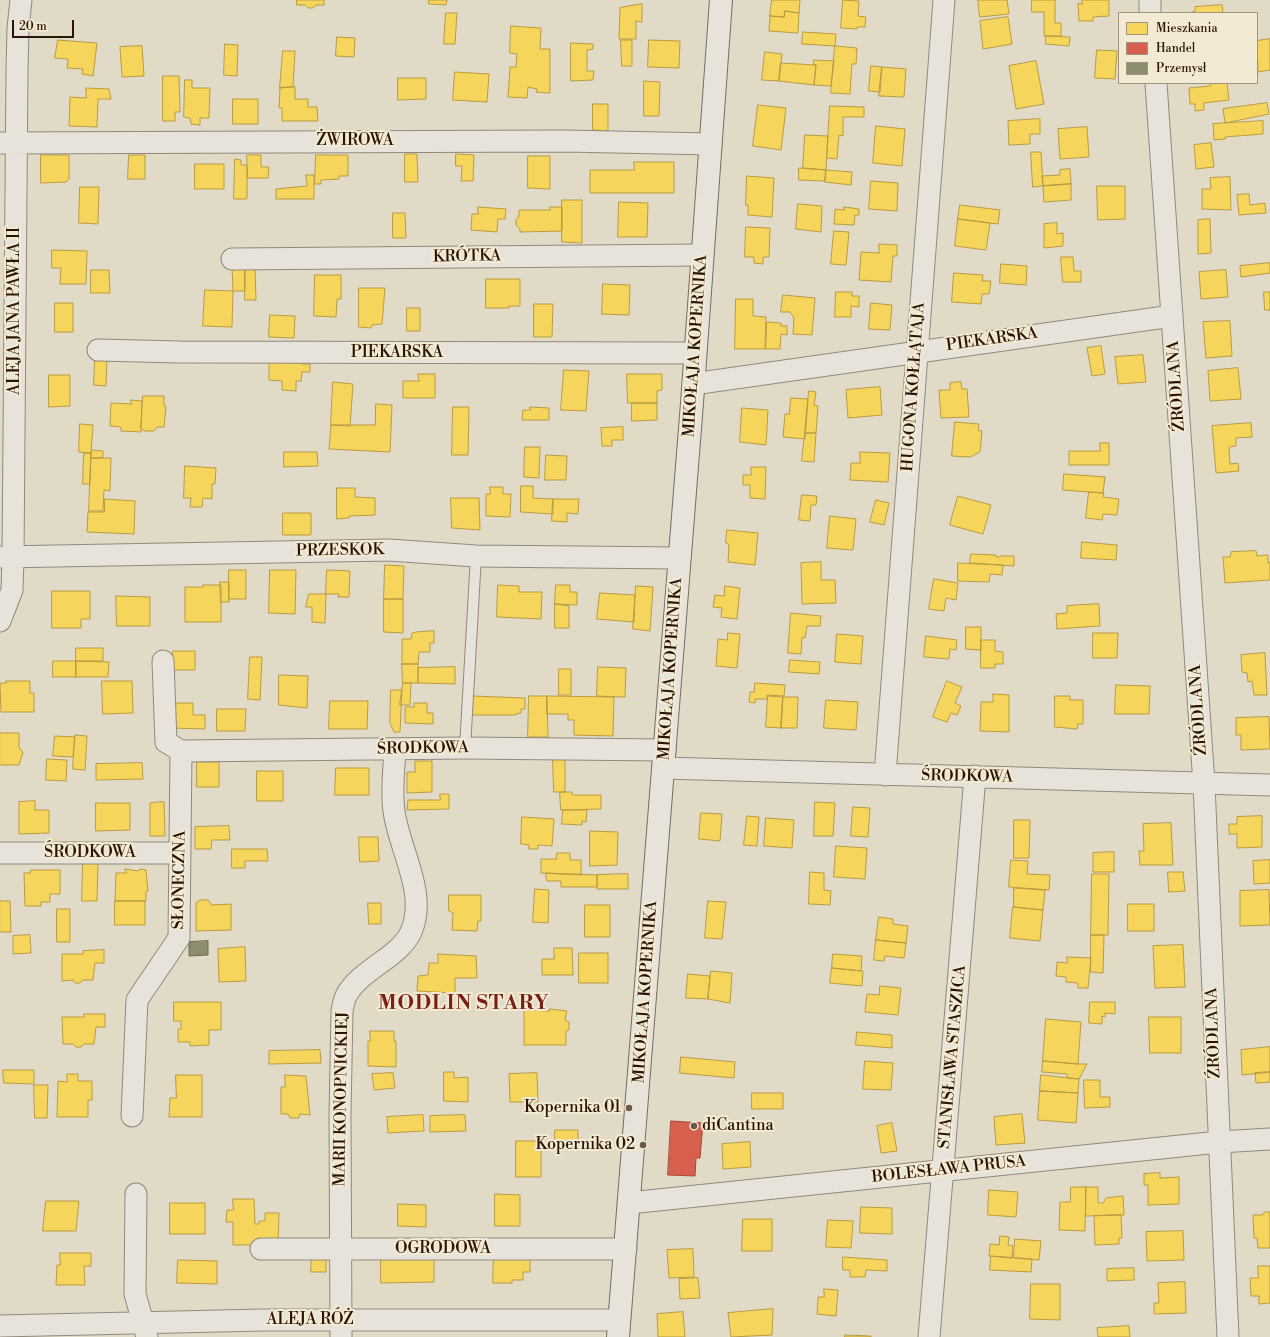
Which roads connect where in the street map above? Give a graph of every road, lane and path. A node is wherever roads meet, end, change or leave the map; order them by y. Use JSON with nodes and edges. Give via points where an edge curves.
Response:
{"nodes":[{"id":1,"x":21,"y":0,"type":"edge"},
{"id":2,"x":721,"y":0,"type":"edge"},
{"id":3,"x":944,"y":0,"type":"edge"},
{"id":4,"x":1150,"y":0,"type":"edge"},
{"id":5,"x":1150,"y":12,"type":"edge"},
{"id":6,"x":1156,"y":84,"type":"edge"},
{"id":7,"x":8,"y":143,"type":"edge"},
{"id":8,"x":710,"y":144,"type":"junction"},
{"id":9,"x":702,"y":255,"type":"junction"},
{"id":10,"x":232,"y":259,"type":"dead end"},
{"id":11,"x":1172,"y":316,"type":"junction"},
{"id":12,"x":98,"y":350,"type":"dead end"},
{"id":13,"x":917,"y":351,"type":"junction"},
{"id":14,"x":695,"y":353,"type":"junction"},
{"id":15,"x":7,"y":363,"type":"edge"},
{"id":16,"x":693,"y":384,"type":"junction"},
{"id":17,"x":476,"y":556,"type":"junction"},
{"id":18,"x":6,"y":558,"type":"edge"},
{"id":19,"x":679,"y":558,"type":"junction"},
{"id":20,"x":0,"y":621,"type":"edge"},
{"id":21,"x":162,"y":661,"type":"dead end"},
{"id":22,"x":464,"y":748,"type":"junction"},
{"id":23,"x":395,"y":750,"type":"junction"},
{"id":24,"x":181,"y":751,"type":"junction"},
{"id":25,"x":664,"y":759,"type":"junction"},
{"id":26,"x":885,"y":775,"type":"junction"},
{"id":27,"x":975,"y":776,"type":"junction"},
{"id":28,"x":1204,"y":784,"type":"junction"},
{"id":29,"x":1270,"y":785,"type":"edge"},
{"id":30,"x":0,"y":853,"type":"edge"},
{"id":31,"x":180,"y":853,"type":"junction"},
{"id":32,"x":132,"y":1116,"type":"dead end"},
{"id":33,"x":1270,"y":1139,"type":"edge"},
{"id":34,"x":1219,"y":1142,"type":"junction"},
{"id":35,"x":944,"y":1171,"type":"junction"},
{"id":36,"x":136,"y":1194,"type":"dead end"},
{"id":37,"x":629,"y":1203,"type":"junction"},
{"id":38,"x":261,"y":1249,"type":"dead end"},
{"id":39,"x":626,"y":1249,"type":"junction"},
{"id":40,"x":340,"y":1250,"type":"junction"},
{"id":41,"x":0,"y":1326,"type":"edge"},
{"id":42,"x":340,"y":1329,"type":"edge"},
{"id":43,"x":619,"y":1329,"type":"edge"},
{"id":44,"x":145,"y":1330,"type":"edge"},
{"id":45,"x":929,"y":1337,"type":"edge"},
{"id":46,"x":1228,"y":1337,"type":"edge"}],
"edges":[{"from":1,"to":7,"type":"street","name":"ALEJA JANA PAWŁA II"},
{"from":2,"to":8,"type":"street","name":"MIKOŁAJA KOPERNIKA"},
{"from":3,"to":13,"type":"street","name":"HUGONA KOŁŁĄTAJA"},
{"from":4,"to":5,"type":"street"},
{"from":6,"to":11,"type":"street","name":"ŹRÓDLANA"},
{"from":7,"to":8,"type":"street","name":"ŻWIROWA","via":[[565,141]]},
{"from":7,"to":15,"type":"street","name":"ALEJA JANA PAWŁA II"},
{"from":8,"to":9,"type":"street","name":"MIKOŁAJA KOPERNIKA"},
{"from":9,"to":10,"type":"street","name":"KRÓTKA"},
{"from":9,"to":14,"type":"street","name":"MIKOŁAJA KOPERNIKA"},
{"from":11,"to":13,"type":"street","name":"PIEKARSKA"},
{"from":11,"to":28,"type":"street","name":"ŹRÓDLANA"},
{"from":12,"to":14,"type":"street","name":"PIEKARSKA"},
{"from":13,"to":16,"type":"street","name":"PIEKARSKA"},
{"from":13,"to":26,"type":"street","name":"HUGONA KOŁŁĄTAJA"},
{"from":14,"to":16,"type":"street","name":"MIKOŁAJA KOPERNIKA"},
{"from":15,"to":18,"type":"street","name":"ALEJA JANA PAWŁA II"},
{"from":16,"to":19,"type":"street","name":"MIKOŁAJA KOPERNIKA"},
{"from":17,"to":18,"type":"street","name":"PRZESKOK","via":[[389,550]]},
{"from":17,"to":19,"type":"street","name":"PRZESKOK"},
{"from":17,"to":22,"type":"lane"},
{"from":18,"to":20,"type":"street","name":"ALEJA JANA PAWŁA II","via":[[12,590]]},
{"from":19,"to":25,"type":"street","name":"MIKOŁAJA KOPERNIKA"},
{"from":21,"to":24,"type":"street","via":[[166,742]]},
{"from":22,"to":23,"type":"street","name":"ŚRODKOWA"},
{"from":22,"to":25,"type":"street","name":"ŚRODKOWA"},
{"from":23,"to":24,"type":"street","name":"ŚRODKOWA"},
{"from":23,"to":40,"type":"street","name":"MARII KONOPNICKIEJ","via":[[394,810],[417,899],[417,916],[410,934],[399,947],[355,984],[346,996],[342,1010]]},
{"from":24,"to":31,"type":"street","name":"SŁONECZNA"},
{"from":25,"to":26,"type":"street","name":"ŚRODKOWA"},
{"from":25,"to":37,"type":"street","name":"MIKOŁAJA KOPERNIKA"},
{"from":26,"to":27,"type":"street","name":"ŚRODKOWA"},
{"from":27,"to":28,"type":"street","name":"ŚRODKOWA"},
{"from":27,"to":35,"type":"street","name":"STANISŁAWA STASZICA"},
{"from":28,"to":29,"type":"street","name":"ŚRODKOWA"},
{"from":28,"to":34,"type":"street","name":"ŹRÓDLANA"},
{"from":30,"to":31,"type":"street","name":"ŚRODKOWA"},
{"from":31,"to":32,"type":"street","name":"SŁONECZNA","via":[[179,938],[137,1000]]},
{"from":33,"to":34,"type":"street","name":"BOLESŁAWA PRUSA"},
{"from":34,"to":35,"type":"street","name":"BOLESŁAWA PRUSA"},
{"from":34,"to":46,"type":"street","name":"ŹRÓDLANA"},
{"from":35,"to":37,"type":"street","name":"BOLESŁAWA PRUSA"},
{"from":35,"to":45,"type":"street","name":"STANISŁAWA STASZICA"},
{"from":36,"to":44,"type":"street","via":[[135,1294]]},
{"from":37,"to":39,"type":"street","name":"MIKOŁAJA KOPERNIKA"},
{"from":38,"to":40,"type":"street","name":"OGRODOWA"},
{"from":39,"to":40,"type":"street","name":"OGRODOWA"},
{"from":39,"to":43,"type":"street","name":"MIKOŁAJA KOPERNIKA"},
{"from":40,"to":42,"type":"street","name":"MARII KONOPNICKIEJ"},
{"from":41,"to":44,"type":"street","name":"ALEJA RÓŻ"},
{"from":42,"to":43,"type":"street","name":"ALEJA RÓŻ"},
{"from":42,"to":44,"type":"street","name":"ALEJA RÓŻ"}]}
